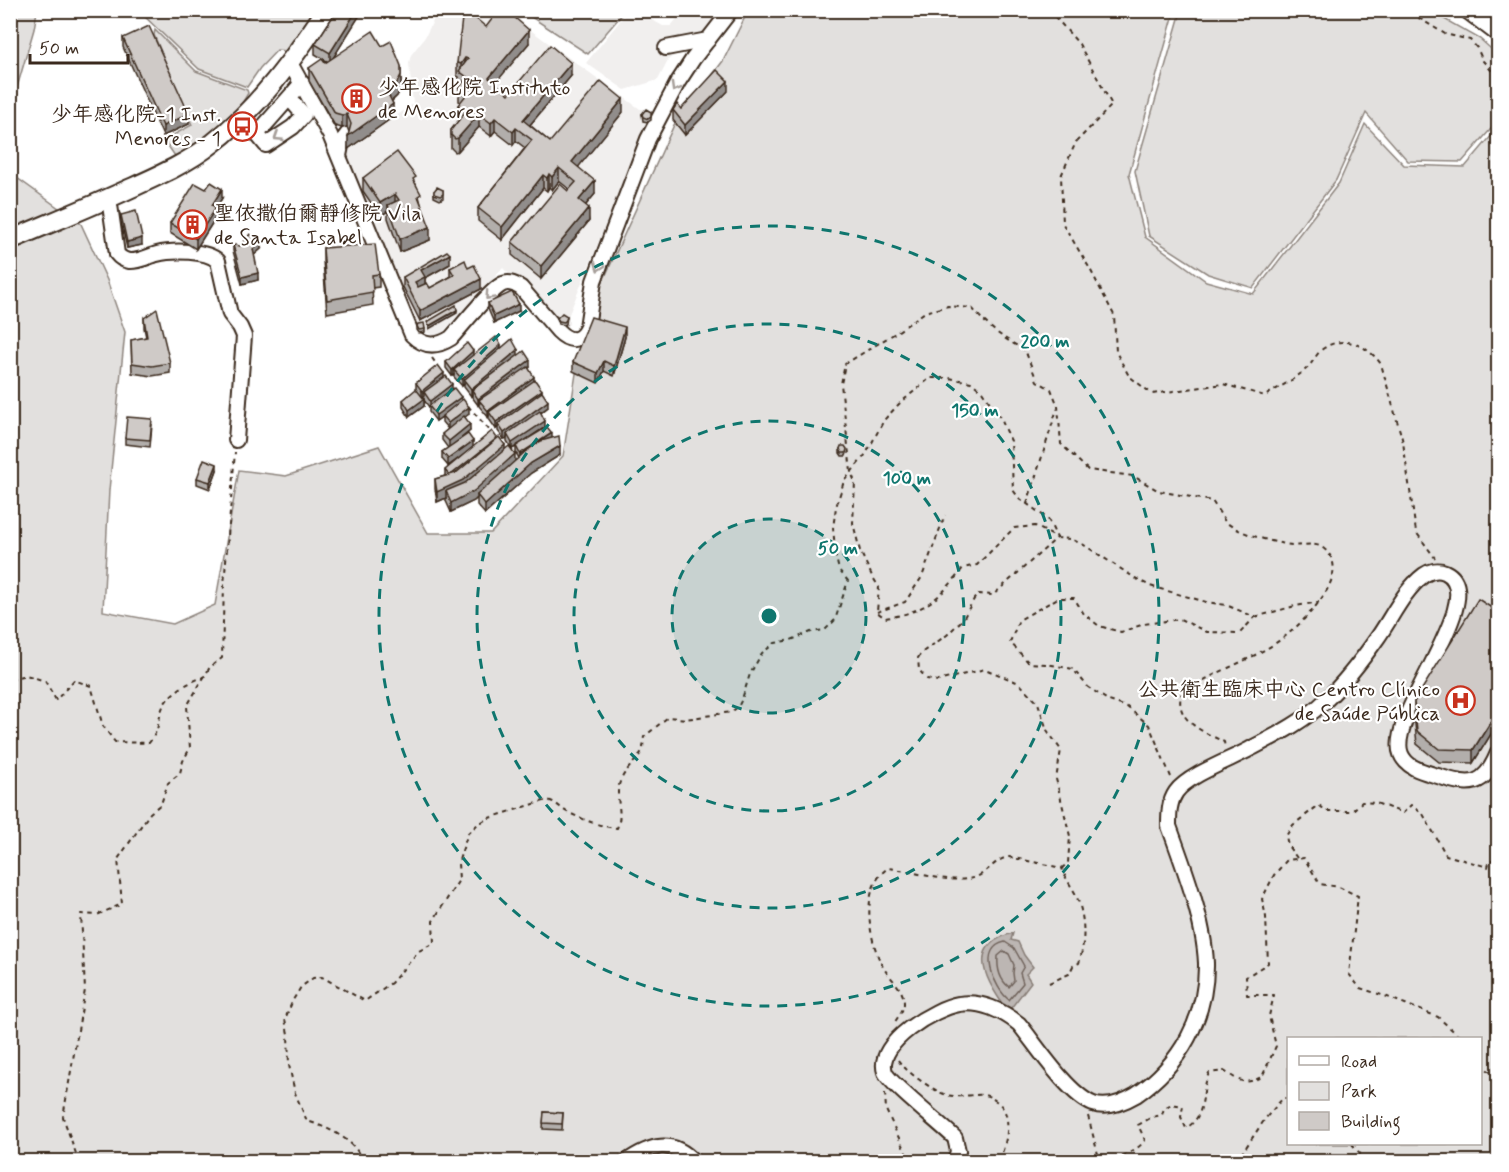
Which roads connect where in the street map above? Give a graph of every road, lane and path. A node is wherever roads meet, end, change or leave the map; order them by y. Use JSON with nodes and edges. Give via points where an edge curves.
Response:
{"nodes":[{"id":1,"x":326,"y":10,"type":"edge"},
{"id":2,"x":731,"y":10,"type":"edge"},
{"id":3,"x":1049,"y":10,"type":"edge"},
{"id":4,"x":1393,"y":10,"type":"edge"},
{"id":5,"x":1469,"y":10,"type":"edge"},
{"id":6,"x":1498,"y":32,"type":"edge"},
{"id":7,"x":708,"y":40,"type":"junction"},
{"id":8,"x":666,"y":48,"type":"dead end"},
{"id":9,"x":290,"y":63,"type":"junction"},
{"id":10,"x":1498,"y":78,"type":"edge"},
{"id":11,"x":302,"y":83,"type":"junction"},
{"id":12,"x":289,"y":98,"type":"dead end"},
{"id":13,"x":109,"y":198,"type":"junction"},
{"id":14,"x":10,"y":240,"type":"edge"},
{"id":15,"x":432,"y":359,"type":"dead end"},
{"id":16,"x":444,"y":375,"type":"edge"},
{"id":17,"x":463,"y":399,"type":"edge"},
{"id":18,"x":1058,"y":406,"type":"junction"},
{"id":19,"x":492,"y":433,"type":"edge"},
{"id":20,"x":236,"y":440,"type":"joint"},
{"id":21,"x":851,"y":472,"type":"junction"},
{"id":22,"x":1027,"y":504,"type":"junction"},
{"id":23,"x":945,"y":515,"type":"dead end"},
{"id":24,"x":1057,"y":538,"type":"junction"},
{"id":25,"x":1447,"y":573,"type":"junction"},
{"id":26,"x":1319,"y":602,"type":"junction"},
{"id":27,"x":877,"y":612,"type":"junction"},
{"id":28,"x":1255,"y":617,"type":"junction"},
{"id":29,"x":205,"y":676,"type":"junction"},
{"id":30,"x":10,"y":679,"type":"edge"},
{"id":31,"x":1498,"y":753,"type":"edge"},
{"id":32,"x":1227,"y":760,"type":"junction"},
{"id":33,"x":1177,"y":790,"type":"junction"},
{"id":34,"x":1297,"y":858,"type":"junction"},
{"id":35,"x":1498,"y":860,"type":"edge"},
{"id":36,"x":1062,"y":868,"type":"junction"},
{"id":37,"x":1049,"y":983,"type":"dead end"},
{"id":38,"x":1460,"y":1037,"type":"edge"},
{"id":39,"x":891,"y":1045,"type":"junction"},
{"id":40,"x":1482,"y":1066,"type":"edge"},
{"id":41,"x":886,"y":1076,"type":"junction"},
{"id":42,"x":1498,"y":1078,"type":"edge"},
{"id":43,"x":1287,"y":1098,"type":"edge"},
{"id":44,"x":1084,"y":1099,"type":"junction"},
{"id":45,"x":1355,"y":1145,"type":"edge"},
{"id":46,"x":80,"y":1161,"type":"edge"},
{"id":47,"x":361,"y":1161,"type":"edge"},
{"id":48,"x":626,"y":1161,"type":"edge"},
{"id":49,"x":694,"y":1161,"type":"edge"},
{"id":50,"x":910,"y":1161,"type":"edge"},
{"id":51,"x":955,"y":1161,"type":"edge"},
{"id":52,"x":999,"y":1161,"type":"edge"},
{"id":53,"x":1100,"y":1161,"type":"edge"},
{"id":54,"x":1115,"y":1161,"type":"edge"},
{"id":55,"x":1236,"y":1161,"type":"edge"},
{"id":56,"x":1368,"y":1161,"type":"edge"}],
"edges":[{"from":1,"to":9,"type":"main road"},
{"from":2,"to":7,"type":"street"},
{"from":3,"to":25,"type":"path","via":[[1079,44],[1112,105],[1076,142],[1060,176],[1063,224],[1114,315],[1116,352],[1129,376],[1152,394],[1223,384],[1266,396],[1308,368],[1324,348],[1350,342],[1362,346],[1381,364],[1388,386],[1404,442],[1416,532]]},
{"from":4,"to":10,"type":"path","via":[[1414,15],[1445,34],[1470,40]]},
{"from":5,"to":6,"type":"main road"},
{"from":7,"to":8,"type":"street"},
{"from":7,"to":11,"type":"street","one_way":true,"via":[[678,82],[648,139],[594,281],[587,327],[573,340],[564,337],[521,288],[508,283],[497,288],[451,338],[435,345],[418,342],[407,327],[328,132]]},
{"from":9,"to":11,"type":"street"},
{"from":9,"to":13,"type":"main road","via":[[246,114],[214,143],[156,177]]},
{"from":11,"to":12,"type":"street"},
{"from":13,"to":14,"type":"main road"},
{"from":13,"to":20,"type":"street","via":[[117,254],[121,258],[131,261],[160,253],[199,253],[218,261],[230,315],[244,336]]},
{"from":15,"to":16,"type":"path"},
{"from":17,"to":19,"type":"path"},
{"from":18,"to":21,"type":"path","via":[[1051,389],[1036,381],[1025,350],[1004,340],[972,308],[948,306],[925,312],[844,364],[841,384]]},
{"from":18,"to":22,"type":"path"},
{"from":18,"to":26,"type":"path","via":[[1061,444],[1088,470],[1133,476],[1159,491],[1212,501],[1237,531],[1294,546],[1323,548],[1332,561],[1333,576]]},
{"from":20,"to":29,"type":"path","via":[[222,658]]},
{"from":21,"to":22,"type":"path","via":[[866,454],[884,420],[930,378],[971,382],[1001,419],[1011,441],[1014,490]]},
{"from":21,"to":27,"type":"path","via":[[855,482],[853,523],[860,551],[879,587]]},
{"from":21,"to":47,"type":"path","via":[[844,481],[833,528],[839,570],[848,581],[835,620],[825,630],[775,643],[762,653],[738,707],[731,712],[686,720],[668,717],[644,737],[642,751],[620,780],[621,820],[617,828],[567,812],[547,800],[478,824],[462,846],[459,880],[433,921],[434,943],[419,951],[391,983],[365,1001],[322,977],[312,978],[301,987],[285,1019],[295,1093],[307,1121],[340,1136],[357,1150]]},
{"from":22,"to":24,"type":"path","via":[[1048,519]]},
{"from":23,"to":27,"type":"path","via":[[922,578],[905,602]]},
{"from":24,"to":27,"type":"path","via":[[1035,526],[1014,528],[977,565],[963,568],[927,606],[885,618]]},
{"from":24,"to":28,"type":"path","via":[[1077,542],[1150,586],[1226,605]]},
{"from":24,"to":36,"type":"path","via":[[993,595],[980,594],[974,599],[963,619],[921,653],[918,664],[922,675],[933,681],[985,669],[1019,683],[1038,703],[1047,730],[1061,750],[1056,779],[1070,836],[1068,863]]},
{"from":25,"to":31,"type":"street","via":[[1458,591],[1449,629],[1415,698],[1398,745],[1413,768],[1465,784],[1489,773]]},
{"from":25,"to":32,"type":"street","via":[[1433,571],[1421,577],[1344,682],[1314,712]]},
{"from":26,"to":28,"type":"path"},
{"from":26,"to":32,"type":"path","via":[[1313,612],[1271,647],[1206,678],[1181,695],[1179,703],[1185,719],[1224,742]]},
{"from":28,"to":33,"type":"path","via":[[1240,633],[1207,632],[1180,619],[1121,632],[1099,626],[1084,614],[1074,598],[1058,598],[1019,620],[1010,642],[1029,663],[1073,669],[1088,687],[1127,707],[1149,725]]},
{"from":29,"to":30,"type":"path","via":[[172,694],[162,710],[159,729],[149,743],[115,742],[103,726],[91,686],[74,680],[56,700],[45,681],[26,675]]},
{"from":29,"to":46,"type":"path","via":[[187,706],[190,748],[180,773],[168,783],[160,804],[118,859],[122,904],[97,915],[81,914],[86,990],[63,1117]]},
{"from":32,"to":33,"type":"street"},
{"from":33,"to":44,"type":"street","via":[[1168,814],[1169,826],[1202,926],[1206,965],[1201,1004],[1185,1045],[1146,1088],[1117,1104],[1103,1106]]},
{"from":34,"to":35,"type":"path","via":[[1286,836],[1293,825],[1319,805],[1326,811],[1352,811],[1362,802],[1403,813],[1411,805],[1423,814],[1446,855],[1488,867],[1490,860]]},
{"from":34,"to":38,"type":"path","via":[[1304,858],[1320,884],[1358,896],[1349,975],[1360,988],[1438,1017]]},
{"from":34,"to":54,"type":"path","via":[[1287,860],[1274,875],[1262,899],[1268,963],[1246,977],[1247,995],[1274,995],[1269,1016],[1276,1046],[1262,1077],[1249,1083],[1224,1071],[1209,1073],[1202,1111],[1194,1123],[1186,1128],[1181,1117],[1183,1106],[1172,1104],[1164,1108],[1162,1115],[1138,1125],[1145,1140],[1141,1147]]},
{"from":36,"to":37,"type":"path","via":[[1080,906],[1083,953],[1069,974]]},
{"from":36,"to":39,"type":"path","via":[[1009,857],[1001,858],[973,878],[888,868],[882,872],[870,900],[874,946],[903,995],[904,1004],[892,1026]]},
{"from":39,"to":41,"type":"street","via":[[883,1060]]},
{"from":39,"to":44,"type":"street","via":[[942,1009],[961,1004],[983,1006],[1019,1024]]},
{"from":39,"to":52,"type":"path","via":[[904,1068],[938,1091],[948,1095],[987,1095],[1002,1105],[1007,1132]]},
{"from":40,"to":42,"type":"path"},
{"from":41,"to":50,"type":"path","via":[[893,1094],[884,1093],[886,1110]]},
{"from":41,"to":51,"type":"street","via":[[955,1138]]},
{"from":43,"to":55,"type":"path","via":[[1265,1119]]},
{"from":44,"to":53,"type":"path"},
{"from":45,"to":56,"type":"path"},
{"from":48,"to":49,"type":"street","via":[[654,1147],[668,1146]]}]}
